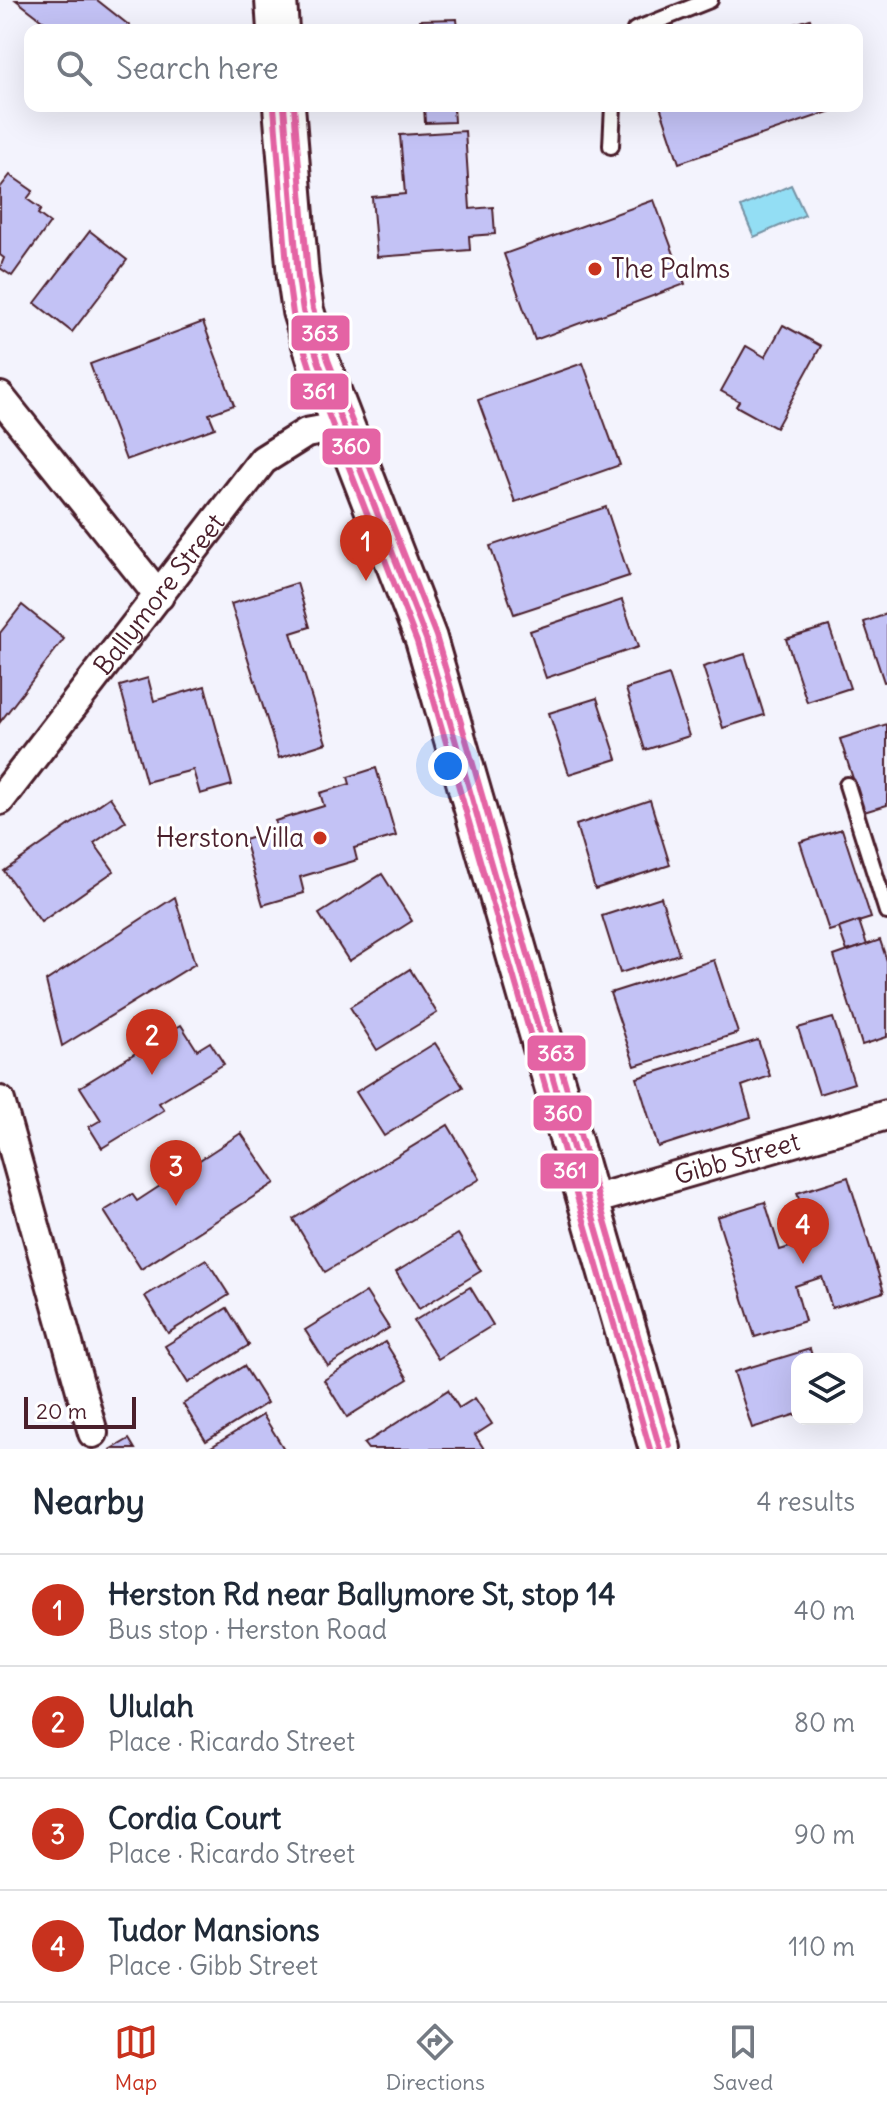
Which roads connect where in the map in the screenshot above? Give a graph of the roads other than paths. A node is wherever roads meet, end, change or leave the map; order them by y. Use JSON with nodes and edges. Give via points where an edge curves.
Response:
{"nodes":[{"id":1,"x":276,"y":0,"type":"edge"},
{"id":2,"x":710,"y":0,"type":"edge"},
{"id":3,"x":278,"y":24,"type":"edge"},
{"id":4,"x":650,"y":24,"type":"edge"},
{"id":5,"x":284,"y":112,"type":"edge"},
{"id":6,"x":613,"y":112,"type":"edge"},
{"id":7,"x":611,"y":146,"type":"dead end"},
{"id":8,"x":0,"y":397,"type":"edge"},
{"id":9,"x":344,"y":426,"type":"junction"},
{"id":10,"x":159,"y":596,"type":"junction"},
{"id":11,"x":847,"y":785,"type":"dead end"},
{"id":12,"x":0,"y":800,"type":"edge"},
{"id":13,"x":887,"y":912,"type":"edge"},
{"id":14,"x":0,"y":1101,"type":"edge"},
{"id":15,"x":887,"y":1115,"type":"edge"},
{"id":16,"x":589,"y":1201,"type":"junction"},
{"id":17,"x":93,"y":1433,"type":"dead end"},
{"id":18,"x":660,"y":1449,"type":"edge"}],
"edges":[{"from":1,"to":3,"type":"main road"},
{"from":2,"to":4,"type":"lane"},
{"from":5,"to":9,"type":"main road","via":[[303,311]]},
{"from":6,"to":7,"type":"lane"},
{"from":8,"to":10,"type":"street"},
{"from":9,"to":10,"type":"street","name":"Ballymore Street","via":[[306,433],[263,460]]},
{"from":9,"to":16,"type":"main road","via":[[426,639]]},
{"from":10,"to":12,"type":"street","name":"Ballymore Street"},
{"from":11,"to":13,"type":"lane"},
{"from":14,"to":17,"type":"street"},
{"from":15,"to":16,"type":"street","name":"Gibb Street"},
{"from":16,"to":18,"type":"main road"}]}
